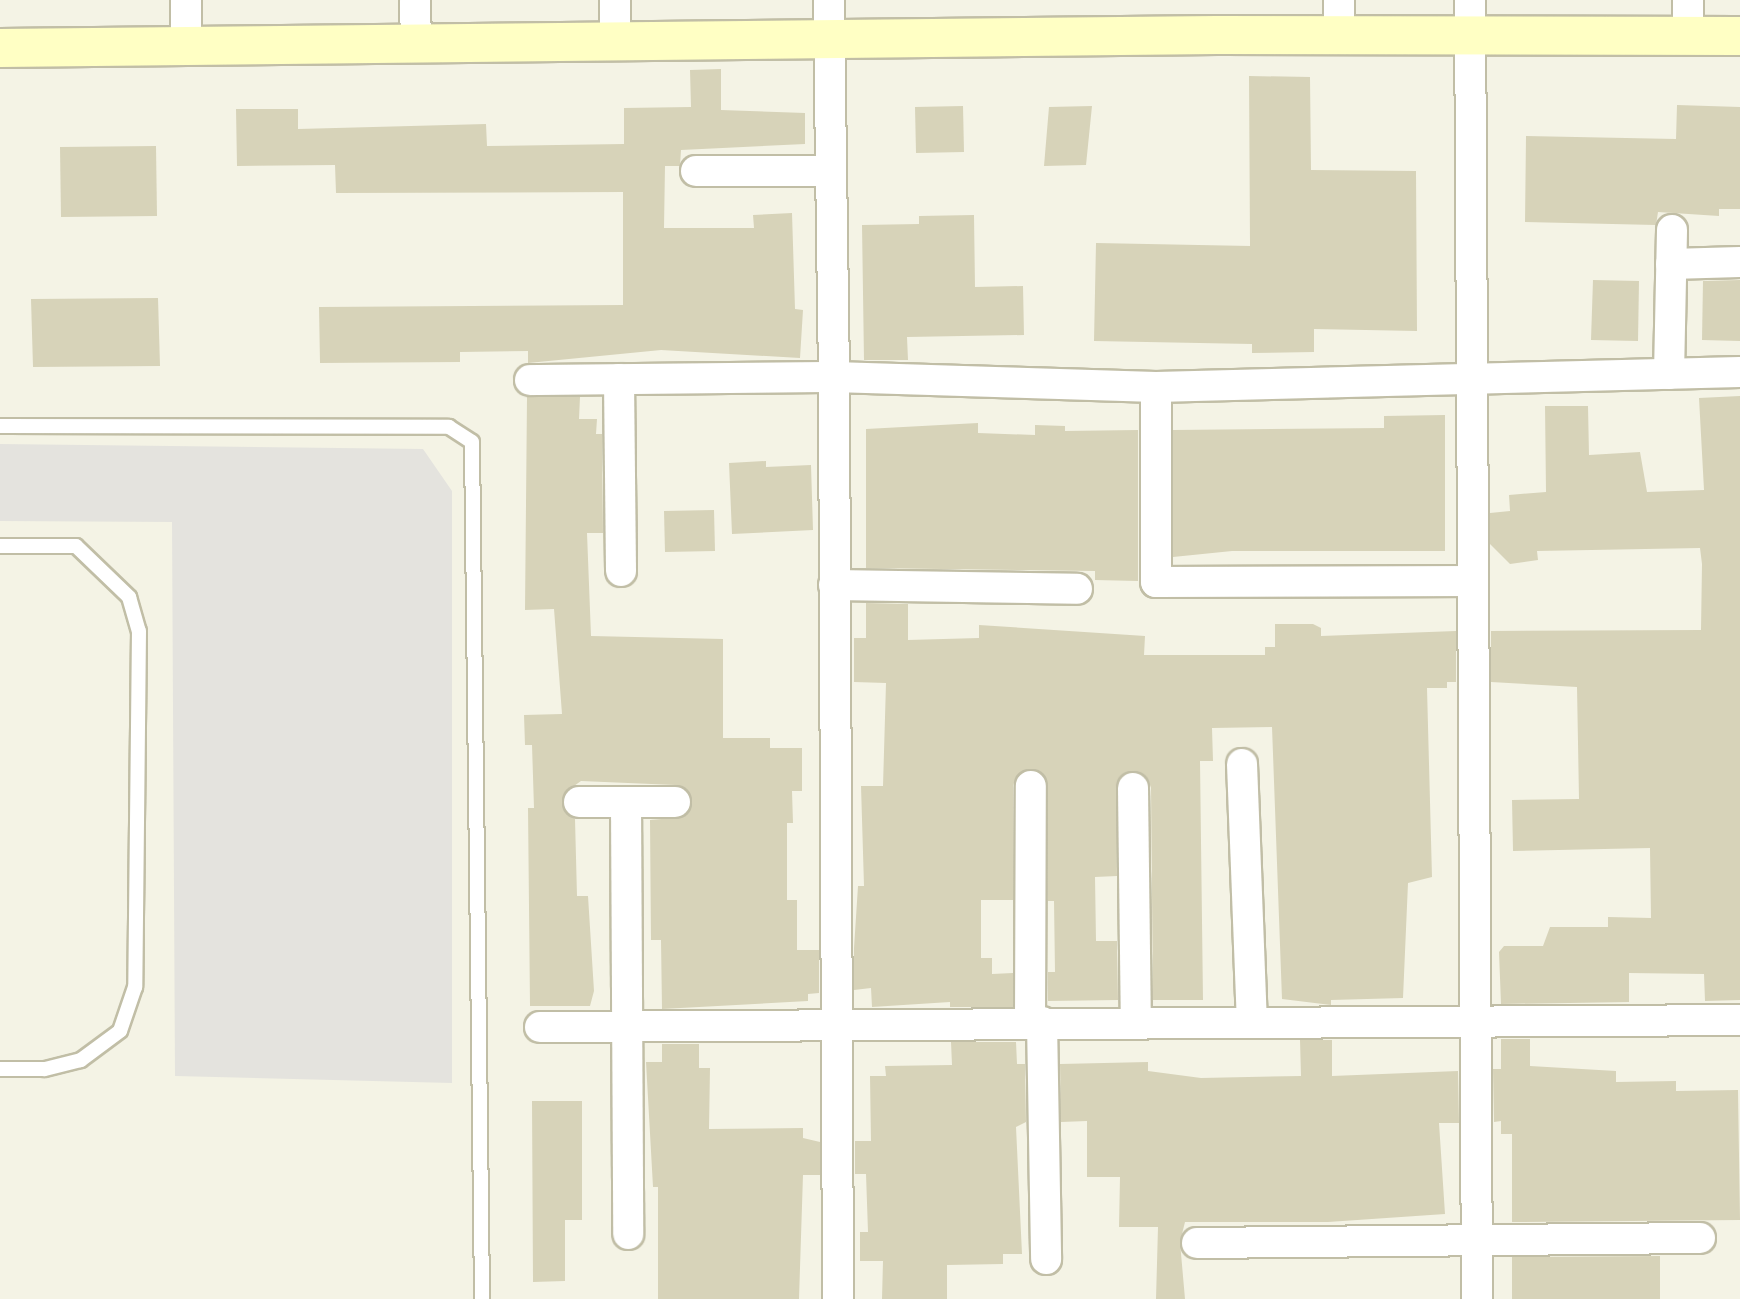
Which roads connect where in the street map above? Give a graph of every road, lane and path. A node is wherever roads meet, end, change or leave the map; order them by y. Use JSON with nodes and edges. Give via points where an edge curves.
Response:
{"nodes":[{"id":1,"x":186,"y":0,"type":"edge"},
{"id":2,"x":415,"y":0,"type":"edge"},
{"id":3,"x":615,"y":0,"type":"edge"},
{"id":4,"x":829,"y":0,"type":"edge"},
{"id":5,"x":1470,"y":0,"type":"edge"},
{"id":6,"x":1339,"y":18,"type":"edge"},
{"id":7,"x":1688,"y":18,"type":"edge"},
{"id":8,"x":1740,"y":36,"type":"edge"},
{"id":9,"x":1470,"y":38,"type":"junction"},
{"id":10,"x":829,"y":39,"type":"junction"},
{"id":11,"x":615,"y":42,"type":"junction"},
{"id":12,"x":416,"y":45,"type":"junction"},
{"id":13,"x":0,"y":48,"type":"edge"},
{"id":14,"x":186,"y":48,"type":"junction"},
{"id":15,"x":696,"y":171,"type":"dead end"},
{"id":16,"x":831,"y":171,"type":"junction"},
{"id":17,"x":1672,"y":230,"type":"dead end"},
{"id":18,"x":1740,"y":262,"type":"edge"},
{"id":19,"x":1671,"y":264,"type":"junction"},
{"id":20,"x":1740,"y":372,"type":"edge"},
{"id":21,"x":1669,"y":374,"type":"junction"},
{"id":22,"x":834,"y":377,"type":"junction"},
{"id":23,"x":1471,"y":377,"type":"junction"},
{"id":24,"x":619,"y":379,"type":"junction"},
{"id":25,"x":530,"y":380,"type":"dead end"},
{"id":26,"x":1156,"y":387,"type":"junction"},
{"id":27,"x":0,"y":426,"type":"edge"},
{"id":28,"x":0,"y":546,"type":"edge"},
{"id":29,"x":621,"y":571,"type":"dead end"},
{"id":30,"x":1473,"y":581,"type":"junction"},
{"id":31,"x":834,"y":586,"type":"junction"},
{"id":32,"x":1077,"y":589,"type":"dead end"},
{"id":33,"x":1242,"y":764,"type":"dead end"},
{"id":34,"x":1031,"y":786,"type":"dead end"},
{"id":35,"x":1133,"y":788,"type":"dead end"},
{"id":36,"x":579,"y":802,"type":"dead end"},
{"id":37,"x":626,"y":802,"type":"junction"},
{"id":38,"x":675,"y":802,"type":"dead end"},
{"id":39,"x":1740,"y":1020,"type":"edge"},
{"id":40,"x":834,"y":1022,"type":"junction"},
{"id":41,"x":1036,"y":1022,"type":"junction"},
{"id":42,"x":1136,"y":1022,"type":"junction"},
{"id":43,"x":1252,"y":1022,"type":"junction"},
{"id":44,"x":1475,"y":1022,"type":"junction"},
{"id":45,"x":626,"y":1025,"type":"junction"},
{"id":46,"x":540,"y":1027,"type":"dead end"},
{"id":47,"x":0,"y":1069,"type":"edge"},
{"id":48,"x":628,"y":1234,"type":"dead end"},
{"id":49,"x":1700,"y":1238,"type":"dead end"},
{"id":50,"x":1477,"y":1242,"type":"junction"},
{"id":51,"x":1197,"y":1243,"type":"dead end"},
{"id":52,"x":1046,"y":1259,"type":"dead end"},
{"id":53,"x":482,"y":1299,"type":"edge"},
{"id":54,"x":838,"y":1299,"type":"edge"},
{"id":55,"x":1477,"y":1299,"type":"edge"}],
"edges":[{"from":1,"to":14,"type":"street"},
{"from":2,"to":12,"type":"street"},
{"from":3,"to":11,"type":"street"},
{"from":4,"to":10,"type":"street"},
{"from":5,"to":9,"type":"street"},
{"from":6,"to":9,"type":"street"},
{"from":6,"to":10,"type":"street"},
{"from":7,"to":8,"type":"street"},
{"from":7,"to":9,"type":"street"},
{"from":9,"to":23,"type":"street"},
{"from":10,"to":11,"type":"street"},
{"from":10,"to":16,"type":"street"},
{"from":11,"to":12,"type":"street"},
{"from":12,"to":14,"type":"street"},
{"from":13,"to":14,"type":"street"},
{"from":15,"to":16,"type":"street"},
{"from":16,"to":22,"type":"street"},
{"from":17,"to":19,"type":"street"},
{"from":18,"to":19,"type":"street"},
{"from":19,"to":21,"type":"street"},
{"from":20,"to":21,"type":"street"},
{"from":21,"to":23,"type":"street"},
{"from":22,"to":24,"type":"street"},
{"from":22,"to":26,"type":"street"},
{"from":22,"to":31,"type":"street"},
{"from":23,"to":26,"type":"street"},
{"from":23,"to":30,"type":"street"},
{"from":24,"to":25,"type":"street"},
{"from":24,"to":29,"type":"street"},
{"from":26,"to":30,"type":"street","via":[[1156,582]]},
{"from":27,"to":53,"type":"lane","via":[[449,427],[472,442]]},
{"from":28,"to":47,"type":"lane","via":[[76,546],[129,597],[139,631],[135,987],[121,1031],[81,1060],[44,1069]]},
{"from":30,"to":44,"type":"street"},
{"from":31,"to":32,"type":"street"},
{"from":31,"to":40,"type":"street"},
{"from":33,"to":43,"type":"street"},
{"from":34,"to":41,"type":"street"},
{"from":35,"to":42,"type":"street"},
{"from":36,"to":37,"type":"street"},
{"from":37,"to":38,"type":"street"},
{"from":37,"to":45,"type":"street"},
{"from":39,"to":44,"type":"street"},
{"from":40,"to":41,"type":"street"},
{"from":40,"to":45,"type":"street"},
{"from":40,"to":54,"type":"street"},
{"from":41,"to":42,"type":"street"},
{"from":41,"to":52,"type":"street"},
{"from":42,"to":43,"type":"street"},
{"from":43,"to":44,"type":"street"},
{"from":44,"to":50,"type":"street"},
{"from":45,"to":46,"type":"street"},
{"from":45,"to":48,"type":"street"},
{"from":49,"to":50,"type":"street"},
{"from":50,"to":51,"type":"street"},
{"from":50,"to":55,"type":"street"}]}
